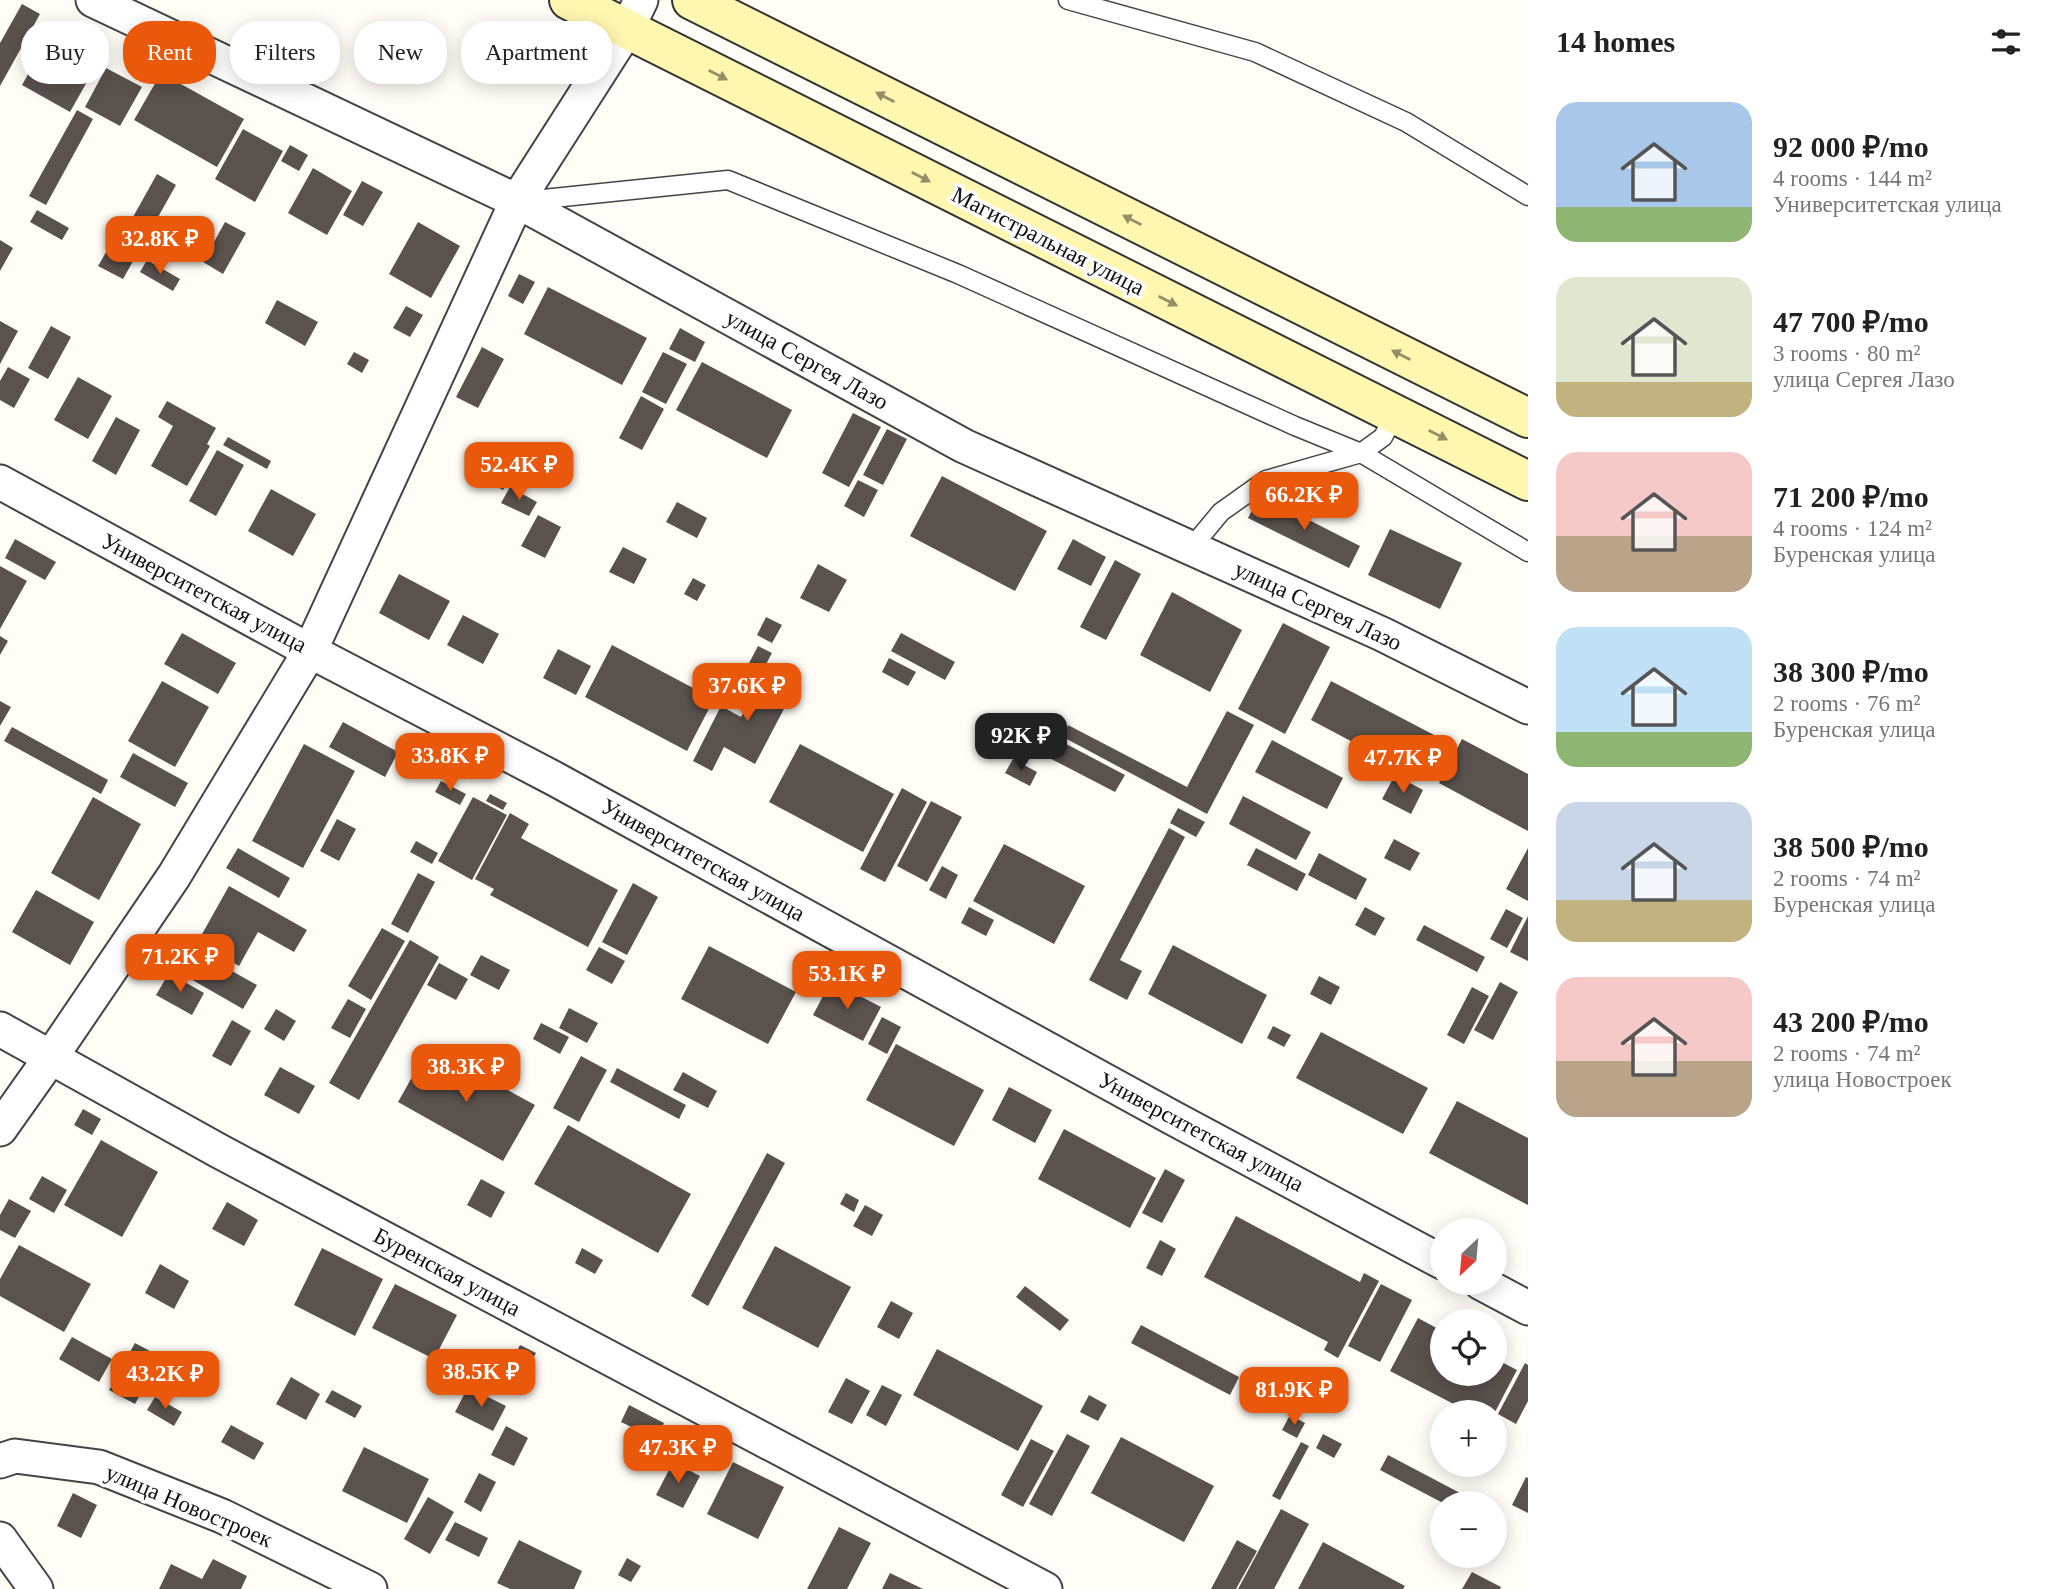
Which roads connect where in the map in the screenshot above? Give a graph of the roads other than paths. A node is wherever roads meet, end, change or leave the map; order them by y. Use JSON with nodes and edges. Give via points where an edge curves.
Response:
{"nodes":[{"id":1,"x":93,"y":0,"type":"edge"},
{"id":2,"x":569,"y":0,"type":"edge"},
{"id":3,"x":692,"y":0,"type":"edge"},
{"id":4,"x":1068,"y":0,"type":"edge"},
{"id":5,"x":634,"y":15,"type":"edge"},
{"id":6,"x":1528,"y":196,"type":"edge"},
{"id":7,"x":517,"y":201,"type":"junction"},
{"id":8,"x":1395,"y":414,"type":"junction"},
{"id":9,"x":1528,"y":418,"type":"edge"},
{"id":10,"x":1361,"y":453,"type":"junction"},
{"id":11,"x":1528,"y":481,"type":"edge"},
{"id":12,"x":0,"y":482,"type":"edge"},
{"id":13,"x":1191,"y":548,"type":"junction"},
{"id":14,"x":1528,"y":552,"type":"edge"},
{"id":15,"x":310,"y":650,"type":"junction"},
{"id":16,"x":1528,"y":707,"type":"edge"},
{"id":17,"x":0,"y":1029,"type":"edge"},
{"id":18,"x":51,"y":1057,"type":"junction"},
{"id":19,"x":0,"y":1129,"type":"edge"},
{"id":20,"x":1430,"y":1256,"type":"edge"},
{"id":21,"x":1504,"y":1295,"type":"edge"},
{"id":22,"x":1528,"y":1308,"type":"edge"},
{"id":23,"x":0,"y":1461,"type":"edge"},
{"id":24,"x":0,"y":1539,"type":"edge"},
{"id":25,"x":36,"y":1589,"type":"edge"},
{"id":26,"x":370,"y":1589,"type":"edge"},
{"id":27,"x":1045,"y":1589,"type":"edge"}],
"edges":[{"from":1,"to":7,"type":"street","name":"улица Сергея Лазо"},
{"from":2,"to":5,"type":"main road","name":"Магистральная улица"},
{"from":9,"to":3,"type":"main road","one_way":true},
{"from":4,"to":6,"type":"lane","via":[[1255,52],[1406,122]]},
{"from":5,"to":7,"type":"street"},
{"from":5,"to":8,"type":"main road","name":"Магистральная улица","one_way":true},
{"from":7,"to":10,"type":"lane","via":[[728,180],[958,274]]},
{"from":7,"to":13,"type":"street","name":"улица Сергея Лазо","via":[[964,446]]},
{"from":7,"to":15,"type":"street"},
{"from":8,"to":10,"type":"lane","via":[[1382,437]]},
{"from":8,"to":11,"type":"main road","name":"Магистральная улица","one_way":true},
{"from":10,"to":13,"type":"lane","via":[[1266,480],[1221,512]]},
{"from":10,"to":14,"type":"lane"},
{"from":12,"to":15,"type":"street","name":"Университетская улица"},
{"from":13,"to":16,"type":"street","name":"улица Сергея Лазо","via":[[1382,634]]},
{"from":15,"to":18,"type":"street","via":[[174,876]]},
{"from":15,"to":20,"type":"street","name":"Университетская улица"},
{"from":17,"to":18,"type":"street","name":"Буренская улица"},
{"from":18,"to":19,"type":"street"},
{"from":18,"to":27,"type":"street","name":"Буренская улица","via":[[219,1151]]},
{"from":21,"to":22,"type":"street"},
{"from":23,"to":26,"type":"street","name":"улица Новостроек","via":[[15,1456],[99,1467],[222,1516]]},
{"from":24,"to":25,"type":"street"}]}
